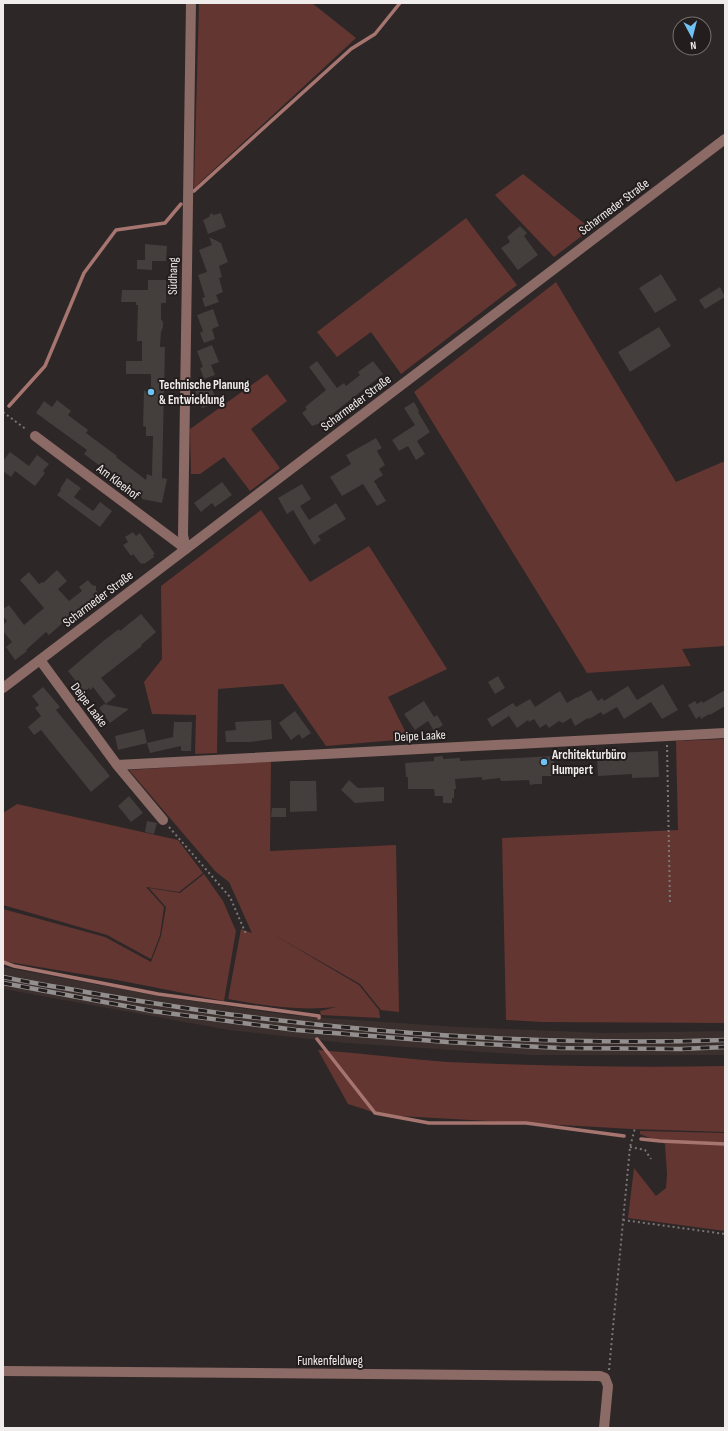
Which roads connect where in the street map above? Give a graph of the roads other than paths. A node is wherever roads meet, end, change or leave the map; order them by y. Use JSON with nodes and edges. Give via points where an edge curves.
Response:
{"nodes":[{"id":1,"x":191,"y":3,"type":"edge"},
{"id":2,"x":725,"y":138,"type":"edge"},
{"id":3,"x":35,"y":436,"type":"road end"},
{"id":4,"x":186,"y":549,"type":"junction"},
{"id":5,"x":40,"y":660,"type":"junction"},
{"id":6,"x":3,"y":688,"type":"edge"},
{"id":7,"x":725,"y":733,"type":"edge"},
{"id":8,"x":117,"y":765,"type":"junction"},
{"id":9,"x":163,"y":820,"type":"road end"},
{"id":10,"x":3,"y":1371,"type":"edge"},
{"id":11,"x":604,"y":1428,"type":"edge"}],
"edges":[{"from":1,"to":4,"type":"street","name":"Südhang","via":[[183,536]]},
{"from":2,"to":4,"type":"street","name":"Scharmeder Straße"},
{"from":3,"to":4,"type":"street","name":"Am Kleehof"},
{"from":4,"to":5,"type":"street","name":"Scharmeder Straße"},
{"from":5,"to":6,"type":"street","name":"Scharmeder Straße"},
{"from":5,"to":8,"type":"street","name":"Deipe Laake"},
{"from":7,"to":8,"type":"street","name":"Deipe Laake"},
{"from":8,"to":9,"type":"street","name":"Deipe Laake"},
{"from":10,"to":11,"type":"street","name":"Funkenfeldweg","via":[[600,1376],[605,1378],[608,1386]]}]}
